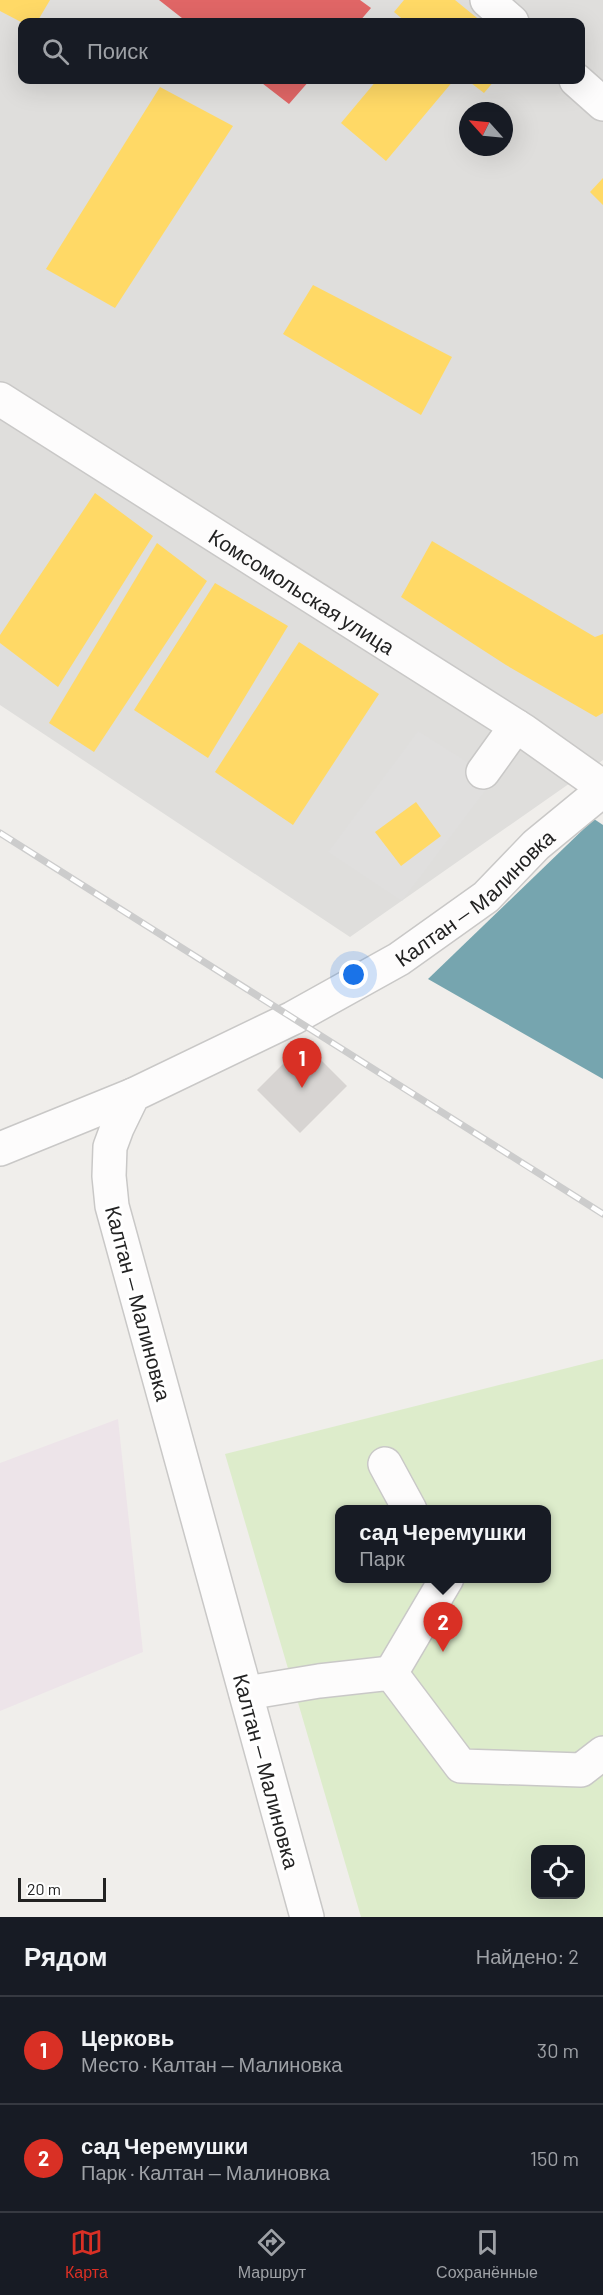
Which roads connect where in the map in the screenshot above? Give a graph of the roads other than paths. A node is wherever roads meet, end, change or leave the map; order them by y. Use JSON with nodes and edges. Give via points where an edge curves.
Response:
{"nodes":[{"id":1,"x":487,"y":0,"type":"edge"},
{"id":2,"x":507,"y":18,"type":"edge"},
{"id":3,"x":580,"y":84,"type":"edge"},
{"id":4,"x":603,"y":104,"type":"edge"},
{"id":5,"x":0,"y":399,"type":"edge"},
{"id":6,"x":516,"y":726,"type":"junction"},
{"id":7,"x":483,"y":772,"type":"dead end"},
{"id":8,"x":603,"y":788,"type":"edge"},
{"id":9,"x":132,"y":1095,"type":"junction"},
{"id":10,"x":0,"y":1149,"type":"edge"},
{"id":11,"x":386,"y":1464,"type":"dead end"},
{"id":12,"x":408,"y":1505,"type":"edge"},
{"id":13,"x":444,"y":1583,"type":"edge"},
{"id":14,"x":391,"y":1673,"type":"junction"},
{"id":15,"x":246,"y":1694,"type":"junction"},
{"id":16,"x":603,"y":1753,"type":"edge"},
{"id":17,"x":307,"y":1917,"type":"edge"}],
"edges":[{"from":1,"to":2,"type":"street"},
{"from":3,"to":4,"type":"street"},
{"from":5,"to":6,"type":"street","name":"Комсомольская улица"},
{"from":6,"to":7,"type":"street"},
{"from":6,"to":8,"type":"street","name":"Комсомольская улица"},
{"from":8,"to":9,"type":"street","name":"Калтан — Малиновка","via":[[536,845],[486,897],[399,959],[293,1018]]},
{"from":9,"to":10,"type":"street"},
{"from":9,"to":15,"type":"street","name":"Калтан — Малиновка","via":[[110,1147],[112,1206]]},
{"from":11,"to":12,"type":"street"},
{"from":13,"to":14,"type":"street"},
{"from":14,"to":15,"type":"street"},
{"from":14,"to":16,"type":"street","via":[[461,1766],[581,1770]]},
{"from":15,"to":17,"type":"street","name":"Калтан — Малиновка"}]}
